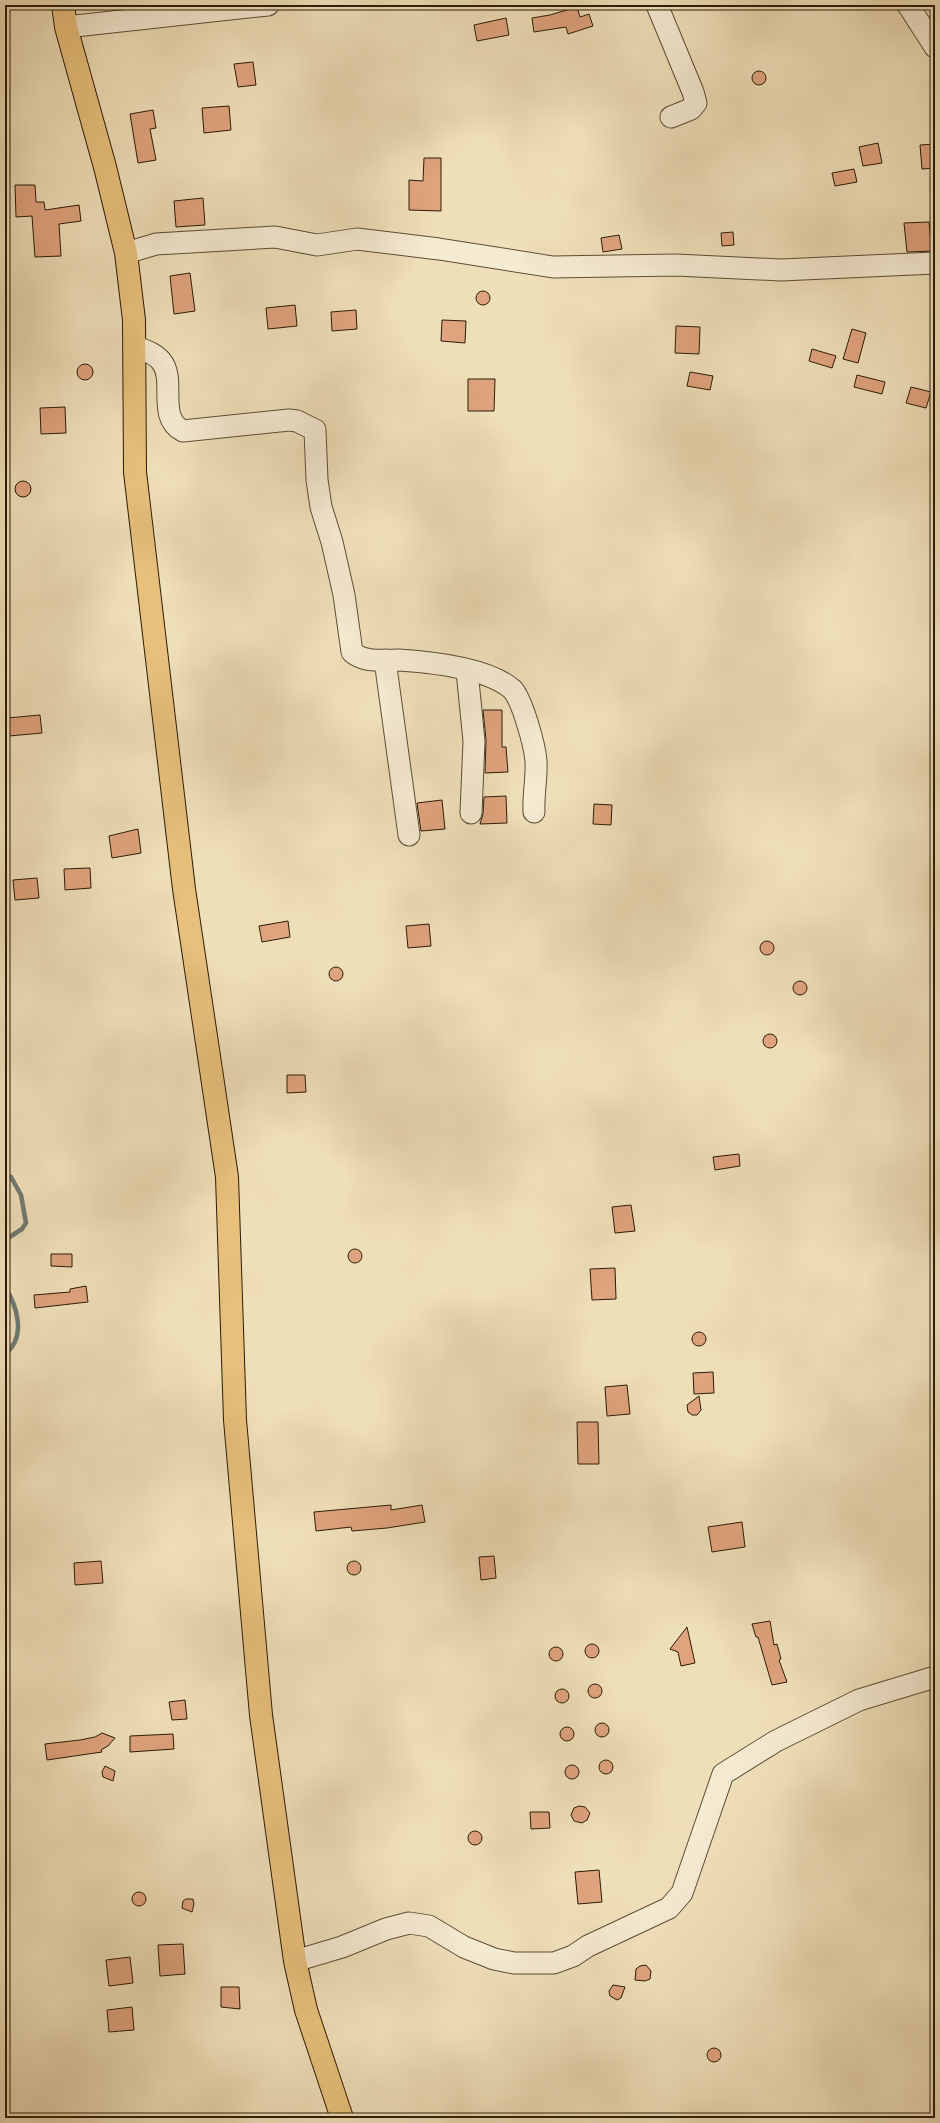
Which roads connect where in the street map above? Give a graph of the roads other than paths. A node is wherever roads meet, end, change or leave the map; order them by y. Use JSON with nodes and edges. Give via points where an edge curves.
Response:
{"nodes":[{"id":1,"x":63,"y":5,"type":"edge"},
{"id":2,"x":268,"y":5,"type":"edge"},
{"id":3,"x":658,"y":5,"type":"edge"},
{"id":4,"x":909,"y":5,"type":"edge"},
{"id":5,"x":66,"y":27,"type":"junction"},
{"id":6,"x":935,"y":46,"type":"edge"},
{"id":7,"x":671,"y":117,"type":"dead end"},
{"id":8,"x":126,"y":253,"type":"junction"},
{"id":9,"x":935,"y":263,"type":"edge"},
{"id":10,"x":134,"y":346,"type":"junction"},
{"id":11,"x":385,"y":660,"type":"junction"},
{"id":12,"x":467,"y":671,"type":"junction"},
{"id":13,"x":534,"y":812,"type":"dead end"},
{"id":14,"x":471,"y":813,"type":"dead end"},
{"id":15,"x":409,"y":835,"type":"dead end"},
{"id":16,"x":935,"y":1677,"type":"edge"},
{"id":17,"x":296,"y":1961,"type":"junction"},
{"id":18,"x":342,"y":2118,"type":"edge"}],
"edges":[{"from":1,"to":5,"type":"main road"},
{"from":2,"to":5,"type":"street"},
{"from":3,"to":7,"type":"street","via":[[694,92],[696,103],[691,109]]},
{"from":4,"to":6,"type":"street"},
{"from":5,"to":8,"type":"main road"},
{"from":8,"to":9,"type":"street","via":[[156,244],[275,237],[318,246],[357,239],[439,248],[553,267],[676,265],[781,270]]},
{"from":8,"to":10,"type":"main road","via":[[134,320]]},
{"from":10,"to":11,"type":"street","via":[[156,356],[162,362],[171,419],[176,427],[183,431],[289,420],[315,430],[321,507],[344,595],[351,647],[354,654],[363,659]]},
{"from":10,"to":17,"type":"main road","via":[[135,472],[184,889],[227,1177],[235,1420],[261,1715]]},
{"from":11,"to":12,"type":"street","via":[[429,663]]},
{"from":11,"to":15,"type":"street"},
{"from":12,"to":13,"type":"street","via":[[491,677],[513,690],[520,703],[536,761]]},
{"from":12,"to":14,"type":"street","via":[[474,741]]},
{"from":16,"to":17,"type":"street","via":[[859,1700],[776,1741],[723,1774],[682,1893],[669,1908],[588,1946],[573,1956],[554,1963],[514,1963],[494,1959],[464,1947],[428,1926],[409,1923]]},
{"from":17,"to":18,"type":"main road","via":[[306,2010]]}]}
